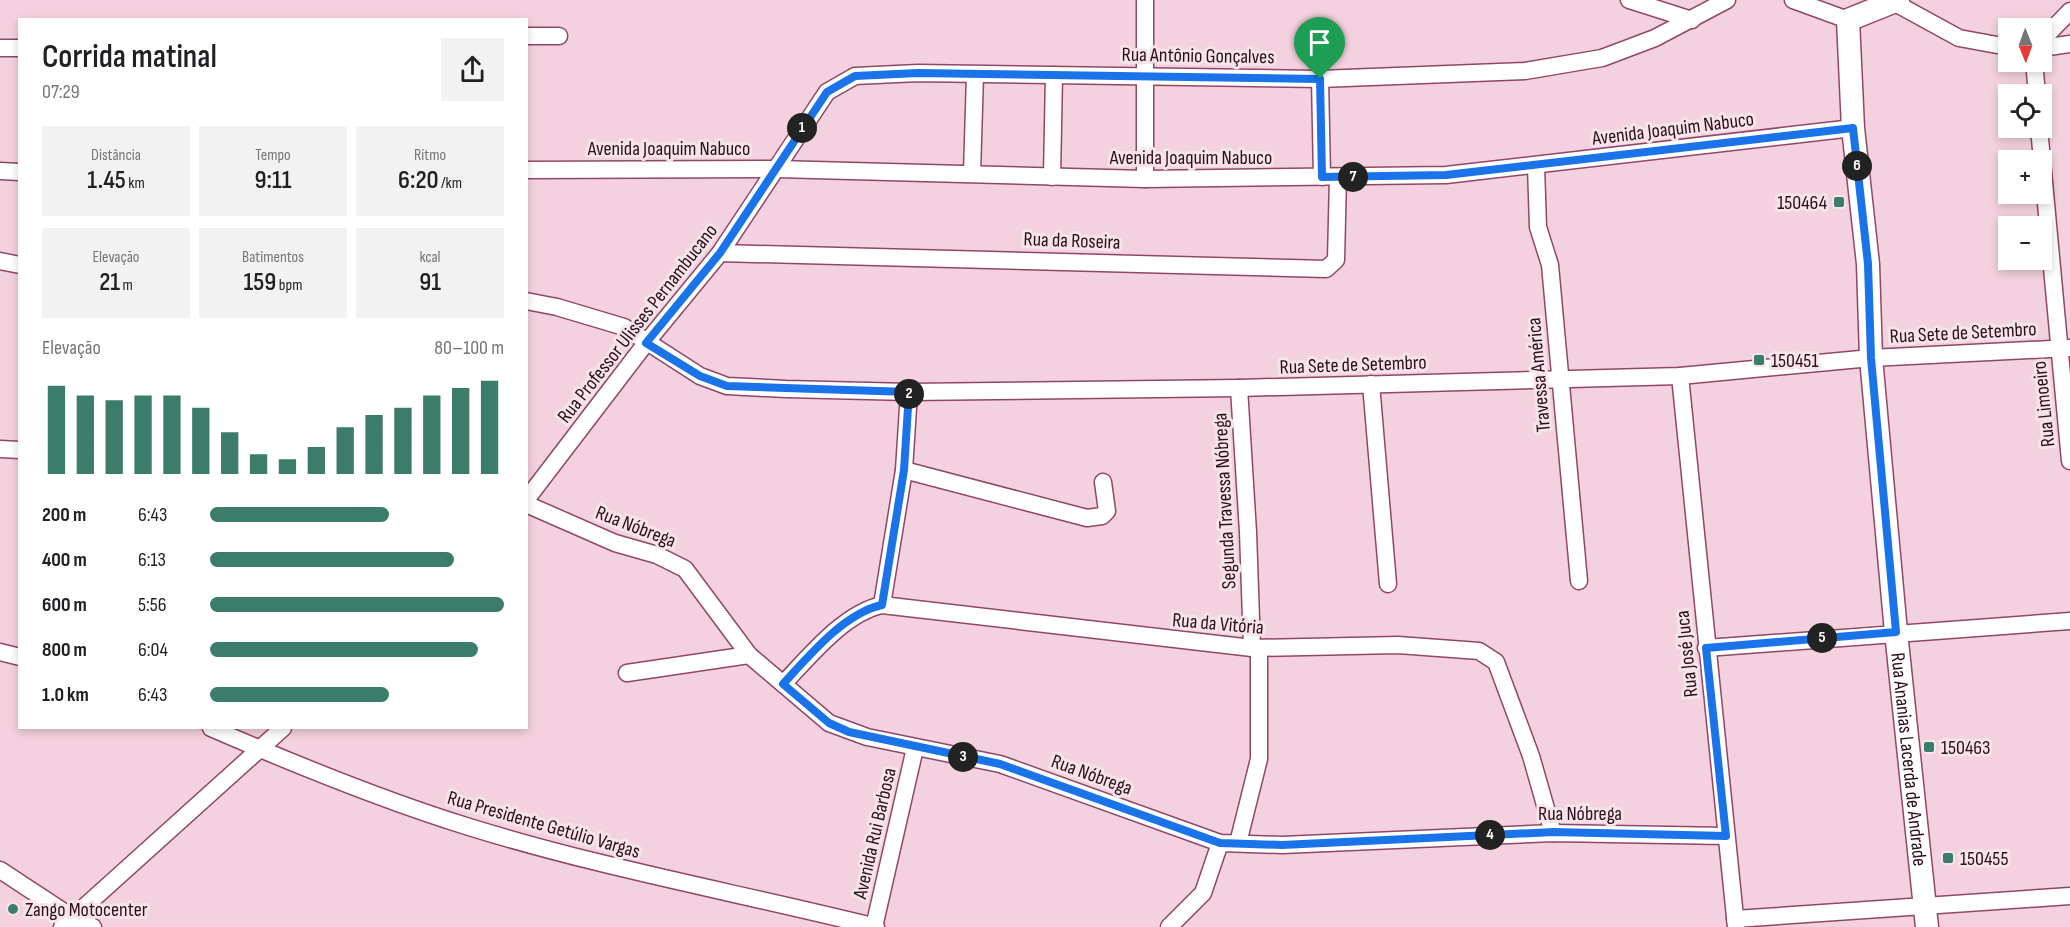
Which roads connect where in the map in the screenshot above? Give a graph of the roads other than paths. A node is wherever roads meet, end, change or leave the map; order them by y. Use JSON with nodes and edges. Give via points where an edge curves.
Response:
{"nodes":[{"id":1,"x":1145,"y":0,"type":"edge"},
{"id":2,"x":1629,"y":0,"type":"edge"},
{"id":3,"x":1727,"y":0,"type":"edge"},
{"id":4,"x":1793,"y":0,"type":"edge"},
{"id":5,"x":1897,"y":2,"type":"edge"},
{"id":6,"x":2070,"y":11,"type":"edge"},
{"id":7,"x":1692,"y":20,"type":"junction"},
{"id":8,"x":1848,"y":20,"type":"junction"},
{"id":9,"x":2052,"y":30,"type":"edge"},
{"id":10,"x":528,"y":36,"type":"edge"},
{"id":11,"x":559,"y":36,"type":"dead end"},
{"id":12,"x":2070,"y":44,"type":"edge"},
{"id":13,"x":1998,"y":45,"type":"edge"},
{"id":14,"x":2052,"y":47,"type":"edge"},
{"id":15,"x":0,"y":48,"type":"edge"},
{"id":16,"x":18,"y":48,"type":"edge"},
{"id":17,"x":975,"y":75,"type":"junction"},
{"id":18,"x":1054,"y":75,"type":"junction"},
{"id":19,"x":1145,"y":75,"type":"junction"},
{"id":20,"x":1320,"y":79,"type":"junction"},
{"id":21,"x":1853,"y":128,"type":"junction"},
{"id":22,"x":2040,"y":138,"type":"edge"},
{"id":23,"x":1536,"y":166,"type":"junction"},
{"id":24,"x":777,"y":169,"type":"junction"},
{"id":25,"x":528,"y":170,"type":"edge"},
{"id":26,"x":0,"y":171,"type":"edge"},
{"id":27,"x":18,"y":172,"type":"edge"},
{"id":28,"x":972,"y":173,"type":"junction"},
{"id":29,"x":1052,"y":177,"type":"junction"},
{"id":30,"x":1330,"y":177,"type":"junction"},
{"id":31,"x":1145,"y":179,"type":"junction"},
{"id":32,"x":720,"y":253,"type":"junction"},
{"id":33,"x":0,"y":261,"type":"edge"},
{"id":34,"x":18,"y":265,"type":"edge"},
{"id":35,"x":528,"y":302,"type":"edge"},
{"id":36,"x":646,"y":343,"type":"junction"},
{"id":37,"x":2064,"y":348,"type":"edge"},
{"id":38,"x":1871,"y":358,"type":"junction"},
{"id":39,"x":1680,"y":376,"type":"junction"},
{"id":40,"x":1558,"y":378,"type":"junction"},
{"id":41,"x":1371,"y":384,"type":"junction"},
{"id":42,"x":1239,"y":388,"type":"junction"},
{"id":43,"x":909,"y":392,"type":"junction"},
{"id":44,"x":0,"y":449,"type":"edge"},
{"id":45,"x":18,"y":450,"type":"edge"},
{"id":46,"x":2070,"y":461,"type":"edge"},
{"id":47,"x":904,"y":470,"type":"junction"},
{"id":48,"x":1103,"y":482,"type":"dead end"},
{"id":49,"x":528,"y":499,"type":"edge"},
{"id":50,"x":528,"y":503,"type":"edge"},
{"id":51,"x":1579,"y":581,"type":"dead end"},
{"id":52,"x":1388,"y":584,"type":"dead end"},
{"id":53,"x":882,"y":605,"type":"junction"},
{"id":54,"x":2070,"y":621,"type":"edge"},
{"id":55,"x":1896,"y":632,"type":"junction"},
{"id":56,"x":1255,"y":648,"type":"junction"},
{"id":57,"x":1706,"y":648,"type":"junction"},
{"id":58,"x":0,"y":652,"type":"edge"},
{"id":59,"x":749,"y":655,"type":"junction"},
{"id":60,"x":18,"y":656,"type":"edge"},
{"id":61,"x":627,"y":673,"type":"dead end"},
{"id":62,"x":783,"y":684,"type":"junction"},
{"id":63,"x":213,"y":729,"type":"edge"},
{"id":64,"x":282,"y":729,"type":"edge"},
{"id":65,"x":259,"y":748,"type":"junction"},
{"id":66,"x":915,"y":748,"type":"junction"},
{"id":67,"x":1553,"y":832,"type":"junction"},
{"id":68,"x":1726,"y":836,"type":"junction"},
{"id":69,"x":1220,"y":843,"type":"junction"},
{"id":70,"x":1238,"y":843,"type":"junction"},
{"id":71,"x":0,"y":870,"type":"edge"},
{"id":72,"x":2070,"y":896,"type":"edge"},
{"id":73,"x":1926,"y":916,"type":"edge"},
{"id":74,"x":68,"y":922,"type":"edge"},
{"id":75,"x":1735,"y":923,"type":"edge"},
{"id":76,"x":93,"y":927,"type":"edge"},
{"id":77,"x":875,"y":927,"type":"edge"},
{"id":78,"x":1169,"y":927,"type":"edge"}],
"edges":[{"from":1,"to":19,"type":"street"},
{"from":2,"to":7,"type":"street"},
{"from":3,"to":7,"type":"street","name":"Rua Antônio Gonçalves"},
{"from":4,"to":8,"type":"street"},
{"from":5,"to":8,"type":"street"},
{"from":5,"to":13,"type":"street","via":[[1959,38]]},
{"from":6,"to":9,"type":"street"},
{"from":7,"to":20,"type":"street","name":"Rua Antônio Gonçalves","via":[[1602,58],[1561,67]]},
{"from":8,"to":21,"type":"street","name":"Rua Ananias Lacerda de Andrade"},
{"from":10,"to":11,"type":"street"},
{"from":12,"to":14,"type":"street"},
{"from":15,"to":16,"type":"street"},
{"from":17,"to":18,"type":"street","name":"Rua Antônio Gonçalves"},
{"from":17,"to":24,"type":"street","name":"Rua Antônio Gonçalves","via":[[855,76],[827,92]]},
{"from":17,"to":28,"type":"street"},
{"from":18,"to":19,"type":"street","name":"Rua Antônio Gonçalves"},
{"from":18,"to":29,"type":"street"},
{"from":19,"to":20,"type":"street","name":"Rua Antônio Gonçalves"},
{"from":19,"to":31,"type":"street"},
{"from":20,"to":30,"type":"street","name":"Rua da Roseira"},
{"from":21,"to":23,"type":"street","name":"Avenida Joaquim Nabuco"},
{"from":21,"to":38,"type":"street","name":"Rua Ananias Lacerda de Andrade","via":[[1868,264]]},
{"from":22,"to":37,"type":"street","name":"Rua Limoeiro"},
{"from":23,"to":30,"type":"street","name":"Avenida Joaquim Nabuco","via":[[1446,175]]},
{"from":23,"to":40,"type":"street","name":"Travessa América","via":[[1538,227],[1550,265]]},
{"from":24,"to":25,"type":"street","name":"Avenida Joaquim Nabuco"},
{"from":24,"to":28,"type":"street","name":"Avenida Joaquim Nabuco"},
{"from":24,"to":32,"type":"street","name":"Rua Professor Ulisses Pernambucano"},
{"from":26,"to":27,"type":"street"},
{"from":28,"to":29,"type":"street","name":"Avenida Joaquim Nabuco"},
{"from":29,"to":31,"type":"street","name":"Avenida Joaquim Nabuco"},
{"from":30,"to":31,"type":"street","name":"Avenida Joaquim Nabuco"},
{"from":30,"to":32,"type":"street","name":"Rua da Roseira","via":[[1336,260],[1326,269]]},
{"from":32,"to":36,"type":"street","name":"Rua Professor Ulisses Pernambucano"},
{"from":33,"to":34,"type":"street"},
{"from":35,"to":36,"type":"street","name":"Rua Sete de Setembro","via":[[614,323]]},
{"from":36,"to":43,"type":"street","name":"Rua Sete de Setembro","via":[[700,376],[727,386]]},
{"from":36,"to":49,"type":"street","name":"Rua Professor Ulisses Pernambucano"},
{"from":37,"to":38,"type":"street","name":"Rua Sete de Setembro"},
{"from":37,"to":46,"type":"street","name":"Rua Limoeiro"},
{"from":38,"to":39,"type":"street","name":"Rua Sete de Setembro"},
{"from":38,"to":55,"type":"street","name":"Rua Ananias Lacerda de Andrade"},
{"from":39,"to":40,"type":"street","name":"Rua Sete de Setembro"},
{"from":39,"to":57,"type":"street","name":"Rua José Juca"},
{"from":40,"to":41,"type":"street","name":"Rua Sete de Setembro"},
{"from":40,"to":51,"type":"street","name":"Travessa América"},
{"from":41,"to":42,"type":"street","name":"Rua Sete de Setembro"},
{"from":41,"to":52,"type":"street"},
{"from":42,"to":43,"type":"street","name":"Rua Sete de Setembro"},
{"from":42,"to":56,"type":"street","name":"Segunda Travessa Nóbrega"},
{"from":43,"to":47,"type":"street"},
{"from":44,"to":45,"type":"street"},
{"from":47,"to":48,"type":"street","via":[[1087,518],[1102,516],[1107,511]]},
{"from":47,"to":53,"type":"street"},
{"from":50,"to":59,"type":"street","name":"Rua Nóbrega","via":[[615,543],[657,555],[685,569]]},
{"from":53,"to":56,"type":"street","name":"Rua da Vitória"},
{"from":53,"to":62,"type":"street","via":[[857,615],[821,644]]},
{"from":54,"to":55,"type":"street"},
{"from":55,"to":57,"type":"street"},
{"from":55,"to":73,"type":"street","name":"Rua Ananias Lacerda de Andrade"},
{"from":56,"to":67,"type":"street","name":"Rua da Vitória","via":[[1398,645],[1462,649],[1489,655],[1496,662],[1515,710]]},
{"from":56,"to":70,"type":"street","name":"Segunda Travessa Nóbrega","via":[[1259,759]]},
{"from":57,"to":68,"type":"street","name":"Rua José Juca"},
{"from":58,"to":60,"type":"street"},
{"from":59,"to":61,"type":"street"},
{"from":59,"to":62,"type":"street","name":"Rua Nóbrega"},
{"from":62,"to":66,"type":"street","name":"Rua Nóbrega","via":[[829,723],[849,732]]},
{"from":63,"to":65,"type":"street","name":"Rua Presidente Getúlio Vargas"},
{"from":64,"to":65,"type":"street"},
{"from":65,"to":74,"type":"street"},
{"from":65,"to":77,"type":"street","name":"Rua Presidente Getúlio Vargas","via":[[465,826],[627,870]]},
{"from":66,"to":69,"type":"street","name":"Rua Nóbrega","via":[[1000,764]]},
{"from":66,"to":77,"type":"street","name":"Avenida Rui Barbosa"},
{"from":67,"to":68,"type":"street","name":"Rua Nóbrega"},
{"from":67,"to":70,"type":"street","name":"Rua Nóbrega","via":[[1282,845]]},
{"from":68,"to":75,"type":"street","name":"Rua José Juca"},
{"from":69,"to":70,"type":"street","name":"Rua Nóbrega"},
{"from":69,"to":78,"type":"street","via":[[1203,893]]},
{"from":71,"to":74,"type":"street"},
{"from":72,"to":73,"type":"street"},
{"from":73,"to":75,"type":"street"},
{"from":74,"to":76,"type":"street"}]}
